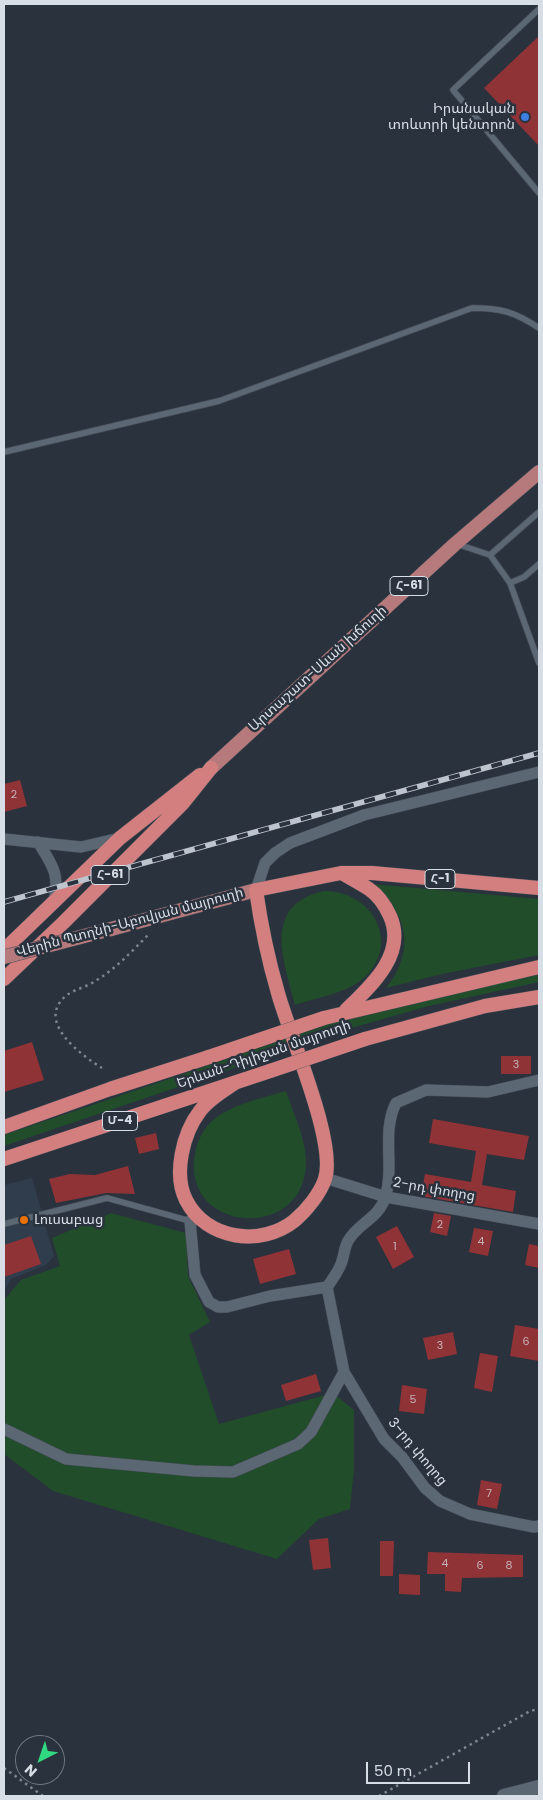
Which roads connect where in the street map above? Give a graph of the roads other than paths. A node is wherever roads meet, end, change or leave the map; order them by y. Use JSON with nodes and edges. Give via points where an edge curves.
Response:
{"nodes":[{"id":1,"x":539,"y":9,"type":"edge"},
{"id":2,"x":539,"y":193,"type":"edge"},
{"id":3,"x":539,"y":328,"type":"edge"},
{"id":4,"x":4,"y":452,"type":"edge"},
{"id":5,"x":539,"y":472,"type":"edge"},
{"id":6,"x":539,"y":512,"type":"edge"},
{"id":7,"x":455,"y":544,"type":"junction"},
{"id":8,"x":490,"y":555,"type":"junction"},
{"id":9,"x":539,"y":567,"type":"edge"},
{"id":10,"x":510,"y":583,"type":"junction"},
{"id":11,"x":539,"y":663,"type":"edge"},
{"id":12,"x":211,"y":768,"type":"junction"},
{"id":13,"x":539,"y":772,"type":"edge"},
{"id":14,"x":120,"y":838,"type":"junction"},
{"id":15,"x":4,"y":839,"type":"edge"},
{"id":16,"x":38,"y":842,"type":"junction"},
{"id":17,"x":341,"y":873,"type":"junction"},
{"id":18,"x":539,"y":888,"type":"edge"},
{"id":19,"x":256,"y":890,"type":"junction"},
{"id":20,"x":54,"y":901,"type":"junction"},
{"id":21,"x":4,"y":950,"type":"edge"},
{"id":22,"x":4,"y":957,"type":"edge"},
{"id":23,"x":539,"y":967,"type":"edge"},
{"id":24,"x":4,"y":979,"type":"edge"},
{"id":25,"x":539,"y":997,"type":"edge"},
{"id":26,"x":344,"y":1011,"type":"junction"},
{"id":27,"x":539,"y":1080,"type":"edge"},
{"id":28,"x":236,"y":1082,"type":"junction"},
{"id":29,"x":4,"y":1127,"type":"edge"},
{"id":30,"x":4,"y":1159,"type":"edge"},
{"id":31,"x":325,"y":1178,"type":"junction"},
{"id":32,"x":386,"y":1196,"type":"junction"},
{"id":33,"x":196,"y":1220,"type":"junction"},
{"id":34,"x":4,"y":1224,"type":"edge"},
{"id":35,"x":539,"y":1224,"type":"edge"},
{"id":36,"x":327,"y":1287,"type":"junction"},
{"id":37,"x":344,"y":1372,"type":"junction"},
{"id":38,"x":4,"y":1429,"type":"edge"},
{"id":39,"x":539,"y":1526,"type":"edge"},
{"id":40,"x":539,"y":1787,"type":"edge"},
{"id":41,"x":504,"y":1796,"type":"edge"}],
"edges":[{"from":1,"to":2,"type":"lane","via":[[452,90]]},
{"from":3,"to":4,"type":"lane","via":[[521,315],[497,308],[472,308],[219,401]]},
{"from":5,"to":7,"type":"main road","name":"Արտաշատ-Սևան խճուղի","number":"Հ-61"},
{"from":6,"to":8,"type":"lane"},
{"from":7,"to":8,"type":"lane"},
{"from":7,"to":12,"type":"main road","name":"Արտաշատ-Սևան խճուղի","number":"Հ-61"},
{"from":8,"to":10,"type":"lane"},
{"from":9,"to":10,"type":"lane"},
{"from":10,"to":11,"type":"lane"},
{"from":12,"to":14,"type":"highway","number":"Հ-61"},
{"from":12,"to":24,"type":"highway","number":"Հ-61","via":[[183,803]]},
{"from":13,"to":19,"type":"street","via":[[364,815],[290,843],[265,863]]},
{"from":14,"to":16,"type":"street","via":[[81,847]]},
{"from":14,"to":20,"type":"highway","number":"Հ-61"},
{"from":15,"to":16,"type":"street"},
{"from":16,"to":20,"type":"street","via":[[56,876],[58,884]]},
{"from":17,"to":18,"type":"highway","number":"Հ-1","via":[[372,872]]},
{"from":17,"to":19,"type":"highway","number":"Հ-1"},
{"from":17,"to":26,"type":"highway","via":[[370,889],[386,906],[394,926],[395,942],[389,960],[378,976]]},
{"from":19,"to":22,"type":"main road","name":"Վերին Պտղնի-Աբովյան մայրուղի","number":"Հ-1","bridge":true},
{"from":19,"to":31,"type":"highway","via":[[264,941],[278,995],[322,1130]]},
{"from":20,"to":21,"type":"highway","number":"Հ-61"},
{"from":23,"to":26,"type":"highway","name":"Երևան-Դիլիջան մայրուղի","number":"Մ-4"},
{"from":25,"to":28,"type":"highway","name":"Երևան-Դիլիջան մայրուղի","number":"Մ-4","bridge":true,"via":[[485,1006],[365,1039]]},
{"from":26,"to":29,"type":"highway","name":"Երևան-Դիլիջան մայրուղի","number":"Մ-4","bridge":true,"via":[[110,1088]]},
{"from":27,"to":32,"type":"street","via":[[488,1092],[426,1090],[396,1103],[388,1128],[391,1166]]},
{"from":28,"to":30,"type":"highway","name":"Երևան-Դիլիջան մայրուղի","number":"Մ-4"},
{"from":28,"to":33,"type":"highway","via":[[199,1111],[185,1142],[180,1162],[181,1183]]},
{"from":31,"to":32,"type":"street","name":"2-րդ փողոց"},
{"from":31,"to":33,"type":"highway","via":[[304,1211],[269,1234],[237,1237]]},
{"from":32,"to":35,"type":"street","name":"2-րդ փողոց"},
{"from":32,"to":36,"type":"street","via":[[381,1209],[348,1241],[340,1265]]},
{"from":33,"to":34,"type":"lane","via":[[107,1198]]},
{"from":33,"to":36,"type":"street","via":[[195,1275],[209,1302],[218,1307]]},
{"from":36,"to":37,"type":"street","name":"3-րդ փողոց"},
{"from":37,"to":38,"type":"street","via":[[311,1432],[298,1444],[232,1472],[66,1459]]},
{"from":37,"to":39,"type":"street","name":"3-րդ փողոց","via":[[384,1440],[440,1501],[470,1514]]},
{"from":40,"to":41,"type":"street"}]}
